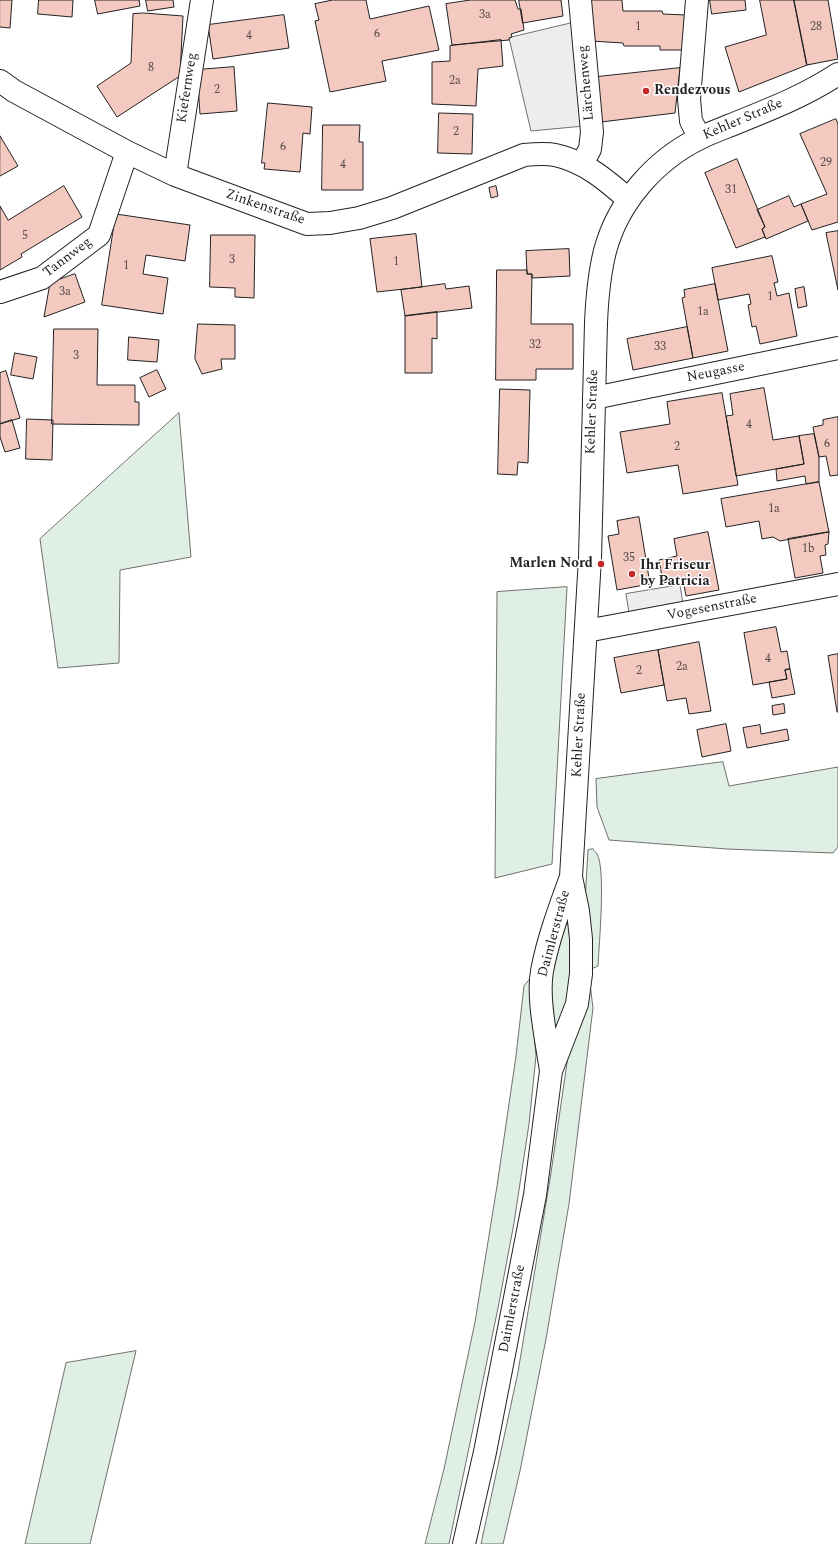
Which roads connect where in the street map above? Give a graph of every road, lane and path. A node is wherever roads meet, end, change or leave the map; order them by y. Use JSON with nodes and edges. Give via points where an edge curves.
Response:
{"nodes":[{"id":1,"x":202,"y":0,"type":"edge"},
{"id":2,"x":580,"y":0,"type":"edge"},
{"id":3,"x":696,"y":0,"type":"edge"},
{"id":4,"x":838,"y":74,"type":"edge"},
{"id":5,"x":0,"y":81,"type":"edge"},
{"id":6,"x":700,"y":138,"type":"junction"},
{"id":7,"x":127,"y":152,"type":"junction"},
{"id":8,"x":582,"y":164,"type":"junction"},
{"id":9,"x":174,"y":175,"type":"junction"},
{"id":10,"x":628,"y":199,"type":"junction"},
{"id":11,"x":0,"y":292,"type":"edge"},
{"id":12,"x":838,"y":348,"type":"edge"},
{"id":13,"x":594,"y":398,"type":"junction"},
{"id":14,"x":838,"y":584,"type":"edge"},
{"id":15,"x":586,"y":631,"type":"junction"},
{"id":16,"x":571,"y":877,"type":"junction"},
{"id":17,"x":551,"y":1071,"type":"junction"},
{"id":18,"x":464,"y":1544,"type":"edge"}],
"edges":[{"from":1,"to":9,"type":"street","name":"Kiefernweg"},
{"from":2,"to":8,"type":"street","name":"Lärchenweg","via":[[592,132],[590,149]]},
{"from":3,"to":6,"type":"street","via":[[689,99],[691,121]]},
{"from":4,"to":6,"type":"street","name":"Kehler Straße","via":[[790,100]]},
{"from":5,"to":7,"type":"street","name":"Zinkenstraße"},
{"from":6,"to":10,"type":"street","name":"Kehler Straße","via":[[659,165]]},
{"from":7,"to":9,"type":"street","name":"Zinkenstraße"},
{"from":7,"to":11,"type":"street","name":"Tannweg","via":[[99,234],[42,278]]},
{"from":8,"to":9,"type":"street","name":"Zinkenstraße","via":[[555,154],[524,155],[392,208],[360,218],[307,224]]},
{"from":8,"to":10,"type":"street","name":"Zinkenstraße"},
{"from":10,"to":13,"type":"street","name":"Kehler Straße","via":[[605,250],[598,285]]},
{"from":12,"to":13,"type":"street","name":"Neugasse"},
{"from":13,"to":15,"type":"street","name":"Kehler Straße"},
{"from":14,"to":15,"type":"street","name":"Vogesenstraße"},
{"from":15,"to":16,"type":"street","name":"Kehler Straße"},
{"from":16,"to":17,"type":"street","name":"Daimlerstraße","via":[[556,918],[542,971],[544,1024]]},
{"from":16,"to":17,"type":"street","name":"Daimlerstraße","via":[[581,939],[581,974],[577,1004]]},
{"from":17,"to":18,"type":"street","name":"Daimlerstraße","via":[[535,1195],[485,1452]]}]}
